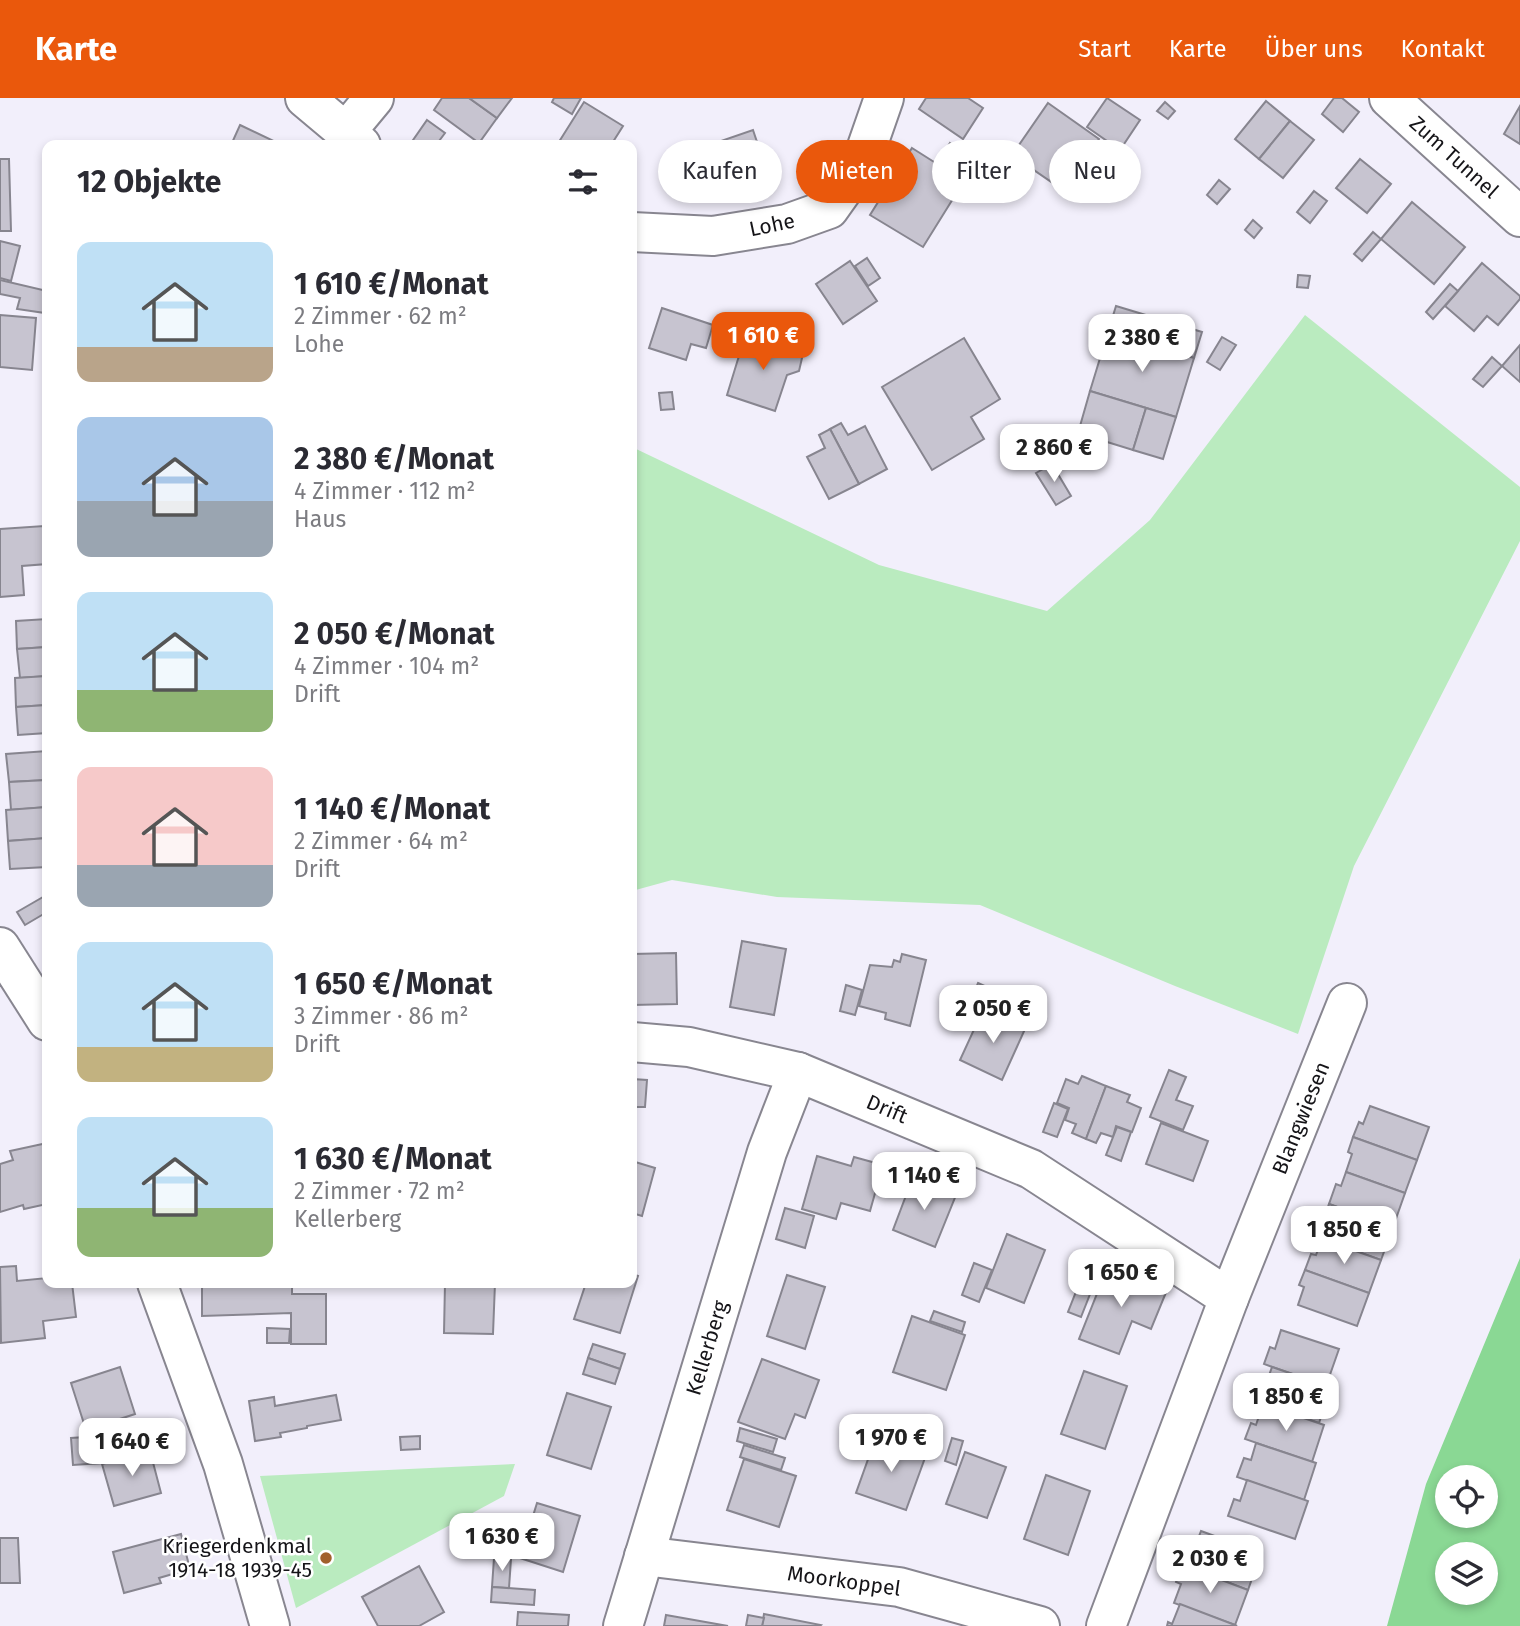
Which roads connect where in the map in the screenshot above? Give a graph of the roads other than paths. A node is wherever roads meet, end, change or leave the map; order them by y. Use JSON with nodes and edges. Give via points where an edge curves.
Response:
{"nodes":[{"id":1,"x":305,"y":98,"type":"edge"},
{"id":2,"x":374,"y":98,"type":"edge"},
{"id":3,"x":884,"y":98,"type":"edge"},
{"id":4,"x":1406,"y":104,"type":"edge"},
{"id":5,"x":353,"y":139,"type":"edge"},
{"id":6,"x":1520,"y":217,"type":"edge"},
{"id":7,"x":637,"y":232,"type":"edge"},
{"id":8,"x":0,"y":947,"type":"edge"},
{"id":9,"x":1346,"y":1003,"type":"dead end"},
{"id":10,"x":42,"y":1013,"type":"edge"},
{"id":11,"x":637,"y":1042,"type":"edge"},
{"id":12,"x":799,"y":1072,"type":"junction"},
{"id":13,"x":159,"y":1288,"type":"edge"},
{"id":14,"x":1229,"y":1298,"type":"junction"},
{"id":15,"x":644,"y":1556,"type":"junction"},
{"id":16,"x":270,"y":1626,"type":"edge"},
{"id":17,"x":624,"y":1626,"type":"edge"},
{"id":18,"x":1040,"y":1626,"type":"edge"},
{"id":19,"x":1106,"y":1626,"type":"edge"}],
"edges":[{"from":1,"to":5,"type":"street"},
{"from":2,"to":5,"type":"street"},
{"from":3,"to":7,"type":"street","name":"Lohe","via":[[861,164],[829,209],[787,224],[713,236]]},
{"from":4,"to":6,"type":"street","name":"Zum Tunnel"},
{"from":8,"to":10,"type":"street"},
{"from":9,"to":14,"type":"street","name":"Blangwiesen"},
{"from":11,"to":12,"type":"street","name":"Drift","via":[[690,1047]]},
{"from":12,"to":14,"type":"street","name":"Drift","via":[[1031,1169]]},
{"from":12,"to":15,"type":"street","name":"Kellerberg","via":[[767,1152]]},
{"from":13,"to":16,"type":"street","via":[[223,1464]]},
{"from":14,"to":19,"type":"street","name":"Blangwiesen"},
{"from":15,"to":17,"type":"street","name":"Kellerberg"},
{"from":15,"to":18,"type":"street","name":"Moorkoppel","via":[[898,1587]]}]}
